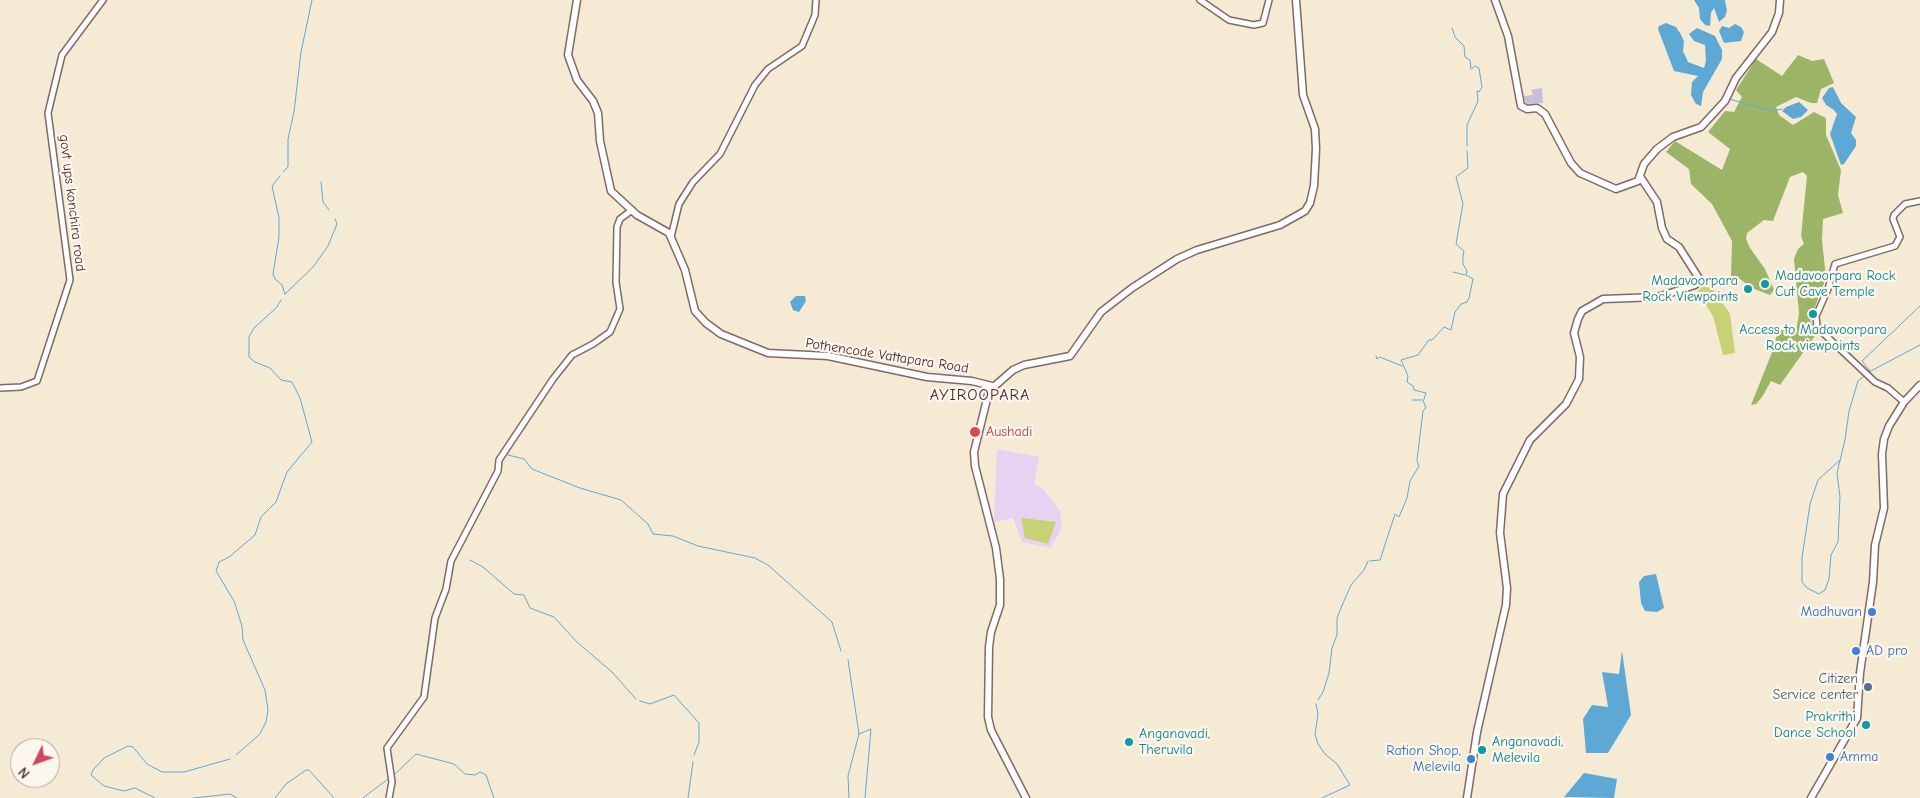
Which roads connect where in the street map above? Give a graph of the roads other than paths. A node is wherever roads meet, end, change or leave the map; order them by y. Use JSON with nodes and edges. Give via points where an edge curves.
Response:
{"nodes":[{"id":1,"x":102,"y":0,"type":"edge"},
{"id":2,"x":577,"y":0,"type":"edge"},
{"id":3,"x":816,"y":0,"type":"edge"},
{"id":4,"x":1200,"y":0,"type":"edge"},
{"id":5,"x":1269,"y":0,"type":"edge"},
{"id":6,"x":1296,"y":0,"type":"edge"},
{"id":7,"x":1495,"y":0,"type":"edge"},
{"id":8,"x":1780,"y":0,"type":"edge"},
{"id":9,"x":1641,"y":178,"type":"junction"},
{"id":10,"x":1920,"y":201,"type":"edge"},
{"id":11,"x":629,"y":212,"type":"junction"},
{"id":12,"x":671,"y":237,"type":"junction"},
{"id":13,"x":1920,"y":385,"type":"edge"},
{"id":14,"x":992,"y":386,"type":"junction"},
{"id":15,"x":0,"y":388,"type":"edge"},
{"id":16,"x":1904,"y":402,"type":"junction"},
{"id":17,"x":388,"y":798,"type":"edge"},
{"id":18,"x":1026,"y":798,"type":"edge"},
{"id":19,"x":1467,"y":798,"type":"edge"},
{"id":20,"x":1810,"y":798,"type":"edge"}],
"edges":[{"from":1,"to":15,"type":"street","name":"govt ups konchira road","via":[[62,55],[48,113],[70,280],[37,381],[21,387]]},
{"from":2,"to":11,"type":"main road","via":[[568,55],[578,80],[598,113],[600,141],[611,192]]},
{"from":3,"to":12,"type":"street","via":[[815,15],[802,46],[768,69],[755,84],[720,154],[693,182],[678,204]]},
{"from":4,"to":5,"type":"street","via":[[1229,20],[1254,25],[1263,23]]},
{"from":6,"to":14,"type":"main road","via":[[1302,86],[1316,149],[1314,186],[1305,211],[1280,225],[1177,259],[1100,312],[1070,356],[1024,365]]},
{"from":7,"to":9,"type":"main road","via":[[1508,36],[1521,106],[1537,108],[1545,114],[1572,163],[1589,178],[1616,189]]},
{"from":8,"to":9,"type":"main road","via":[[1772,32],[1736,78],[1725,101],[1701,127],[1674,137],[1657,149],[1644,164]]},
{"from":9,"to":19,"type":"main road","via":[[1657,202],[1667,239],[1679,246],[1700,280],[1695,285],[1658,297],[1602,299],[1582,311],[1578,319],[1574,333],[1580,357],[1578,379],[1566,404],[1530,440],[1503,494],[1500,534],[1506,605],[1477,732]]},
{"from":10,"to":16,"type":"street","via":[[1905,204],[1894,215],[1900,237],[1895,246],[1835,264],[1816,316],[1820,331],[1875,382]]},
{"from":11,"to":12,"type":"main road"},
{"from":11,"to":17,"type":"street","via":[[620,219],[617,227],[616,282],[620,309],[610,332],[572,355],[552,379],[499,460],[498,471],[451,561],[446,589],[435,618],[424,697],[387,748],[392,782]]},
{"from":12,"to":14,"type":"main road","name":"Pothencode Vattapara Road","via":[[685,270],[695,311],[721,334],[768,353],[828,356],[927,377]]},
{"from":13,"to":16,"type":"main road"},
{"from":14,"to":18,"type":"main road","via":[[974,452],[1000,579],[1000,605],[990,640],[988,717],[991,730]]},
{"from":16,"to":20,"type":"main road","via":[[1884,438],[1884,508],[1875,545],[1857,718]]}]}
